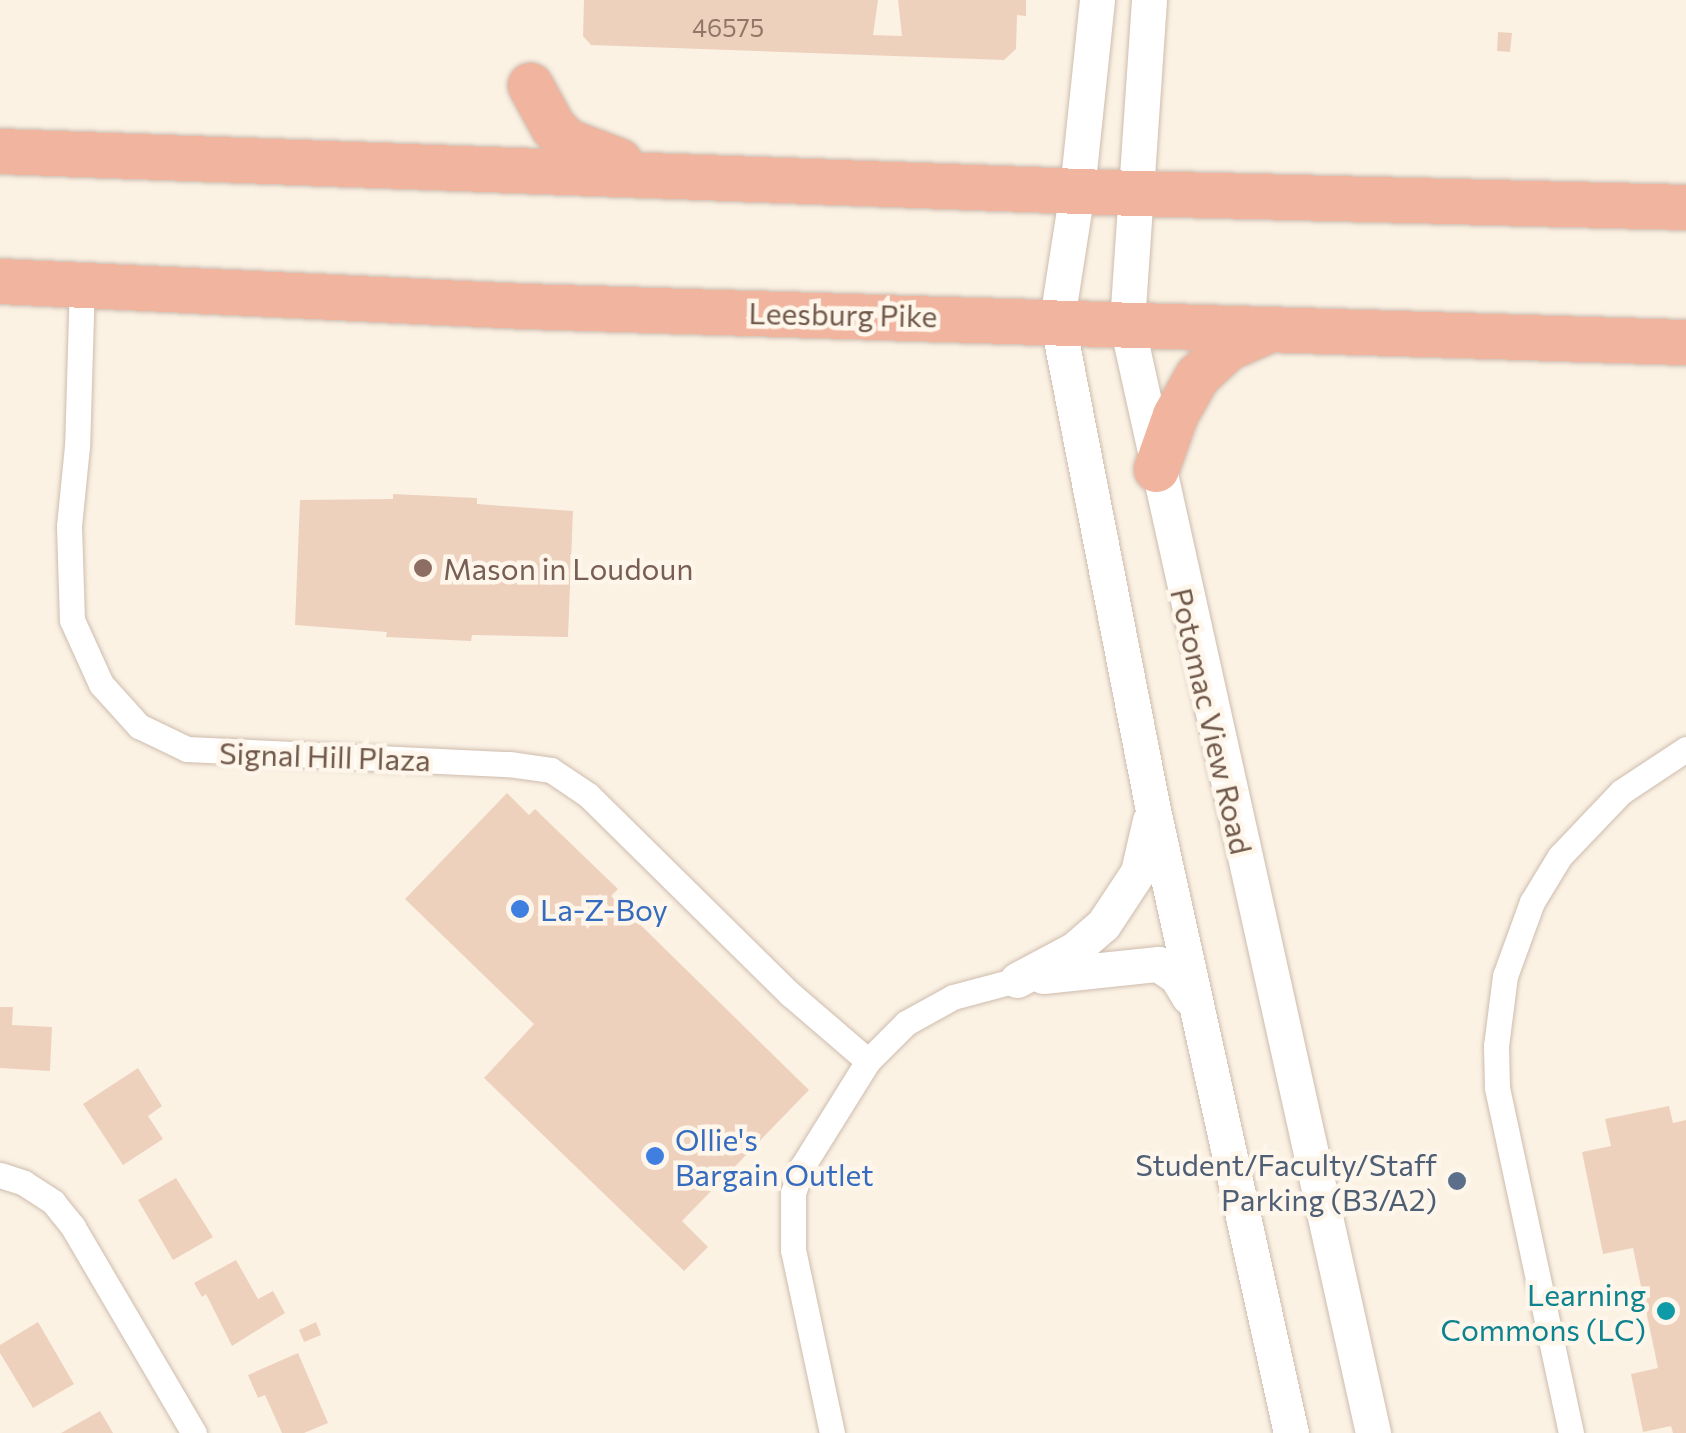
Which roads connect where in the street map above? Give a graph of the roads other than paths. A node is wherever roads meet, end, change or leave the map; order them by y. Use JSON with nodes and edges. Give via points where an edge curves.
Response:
{"nodes":[{"id":1,"x":1096,"y":0,"type":"edge"},
{"id":2,"x":1149,"y":0,"type":"edge"},
{"id":3,"x":0,"y":151,"type":"edge"},
{"id":4,"x":470,"y":165,"type":"junction"},
{"id":5,"x":649,"y":171,"type":"junction"},
{"id":6,"x":1077,"y":190,"type":"junction"},
{"id":7,"x":1134,"y":193,"type":"junction"},
{"id":8,"x":1686,"y":206,"type":"edge"},
{"id":9,"x":0,"y":280,"type":"edge"},
{"id":10,"x":82,"y":282,"type":"junction"},
{"id":11,"x":1057,"y":319,"type":"junction"},
{"id":12,"x":1127,"y":325,"type":"junction"},
{"id":13,"x":1270,"y":329,"type":"junction"},
{"id":14,"x":1686,"y":342,"type":"edge"},
{"id":15,"x":1156,"y":469,"type":"junction"},
{"id":16,"x":1686,"y":749,"type":"edge"},
{"id":17,"x":1153,"y":810,"type":"junction"},
{"id":18,"x":1018,"y":980,"type":"junction"},
{"id":19,"x":1195,"y":1006,"type":"junction"},
{"id":20,"x":868,"y":1061,"type":"junction"},
{"id":21,"x":0,"y":1175,"type":"edge"},
{"id":22,"x":194,"y":1433,"type":"edge"},
{"id":23,"x":832,"y":1433,"type":"edge"},
{"id":24,"x":1291,"y":1433,"type":"edge"},
{"id":25,"x":1373,"y":1433,"type":"edge"},
{"id":26,"x":1571,"y":1433,"type":"edge"}],
"edges":[{"from":1,"to":6,"type":"main road"},
{"from":2,"to":7,"type":"main road","name":"Potomac View Road"},
{"from":3,"to":4,"type":"highway"},
{"from":4,"to":5,"type":"highway"},
{"from":4,"to":5,"type":"highway","via":[[505,137],[530,85],[567,141]]},
{"from":5,"to":6,"type":"highway"},
{"from":6,"to":7,"type":"highway"},
{"from":6,"to":11,"type":"main road"},
{"from":7,"to":8,"type":"highway"},
{"from":7,"to":12,"type":"main road","name":"Potomac View Road"},
{"from":9,"to":10,"type":"highway","name":"Leesburg Pike"},
{"from":10,"to":11,"type":"highway","name":"Leesburg Pike","via":[[544,306]]},
{"from":10,"to":20,"type":"street","name":"Signal Hill Plaza","via":[[68,526],[72,620],[101,684],[139,726],[187,749],[551,770],[588,795],[790,994]]},
{"from":11,"to":12,"type":"highway","name":"Leesburg Pike"},
{"from":11,"to":17,"type":"main road"},
{"from":12,"to":13,"type":"highway","name":"Leesburg Pike"},
{"from":12,"to":15,"type":"main road","name":"Potomac View Road"},
{"from":13,"to":14,"type":"highway","name":"Leesburg Pike"},
{"from":13,"to":15,"type":"highway","via":[[1226,348],[1196,376]]},
{"from":15,"to":25,"type":"main road","name":"Potomac View Road"},
{"from":16,"to":26,"type":"street","via":[[1621,792],[1560,856],[1532,902],[1505,976],[1498,1087]]},
{"from":17,"to":18,"type":"main road","via":[[1124,900],[1091,937]]},
{"from":17,"to":19,"type":"main road"},
{"from":18,"to":19,"type":"main road","via":[[1158,964],[1177,977]]},
{"from":18,"to":20,"type":"street","via":[[922,1011]]},
{"from":19,"to":24,"type":"main road"},
{"from":20,"to":23,"type":"street","via":[[814,1145],[794,1192],[791,1220],[798,1284]]},
{"from":21,"to":22,"type":"street","via":[[52,1202],[73,1227]]}]}
